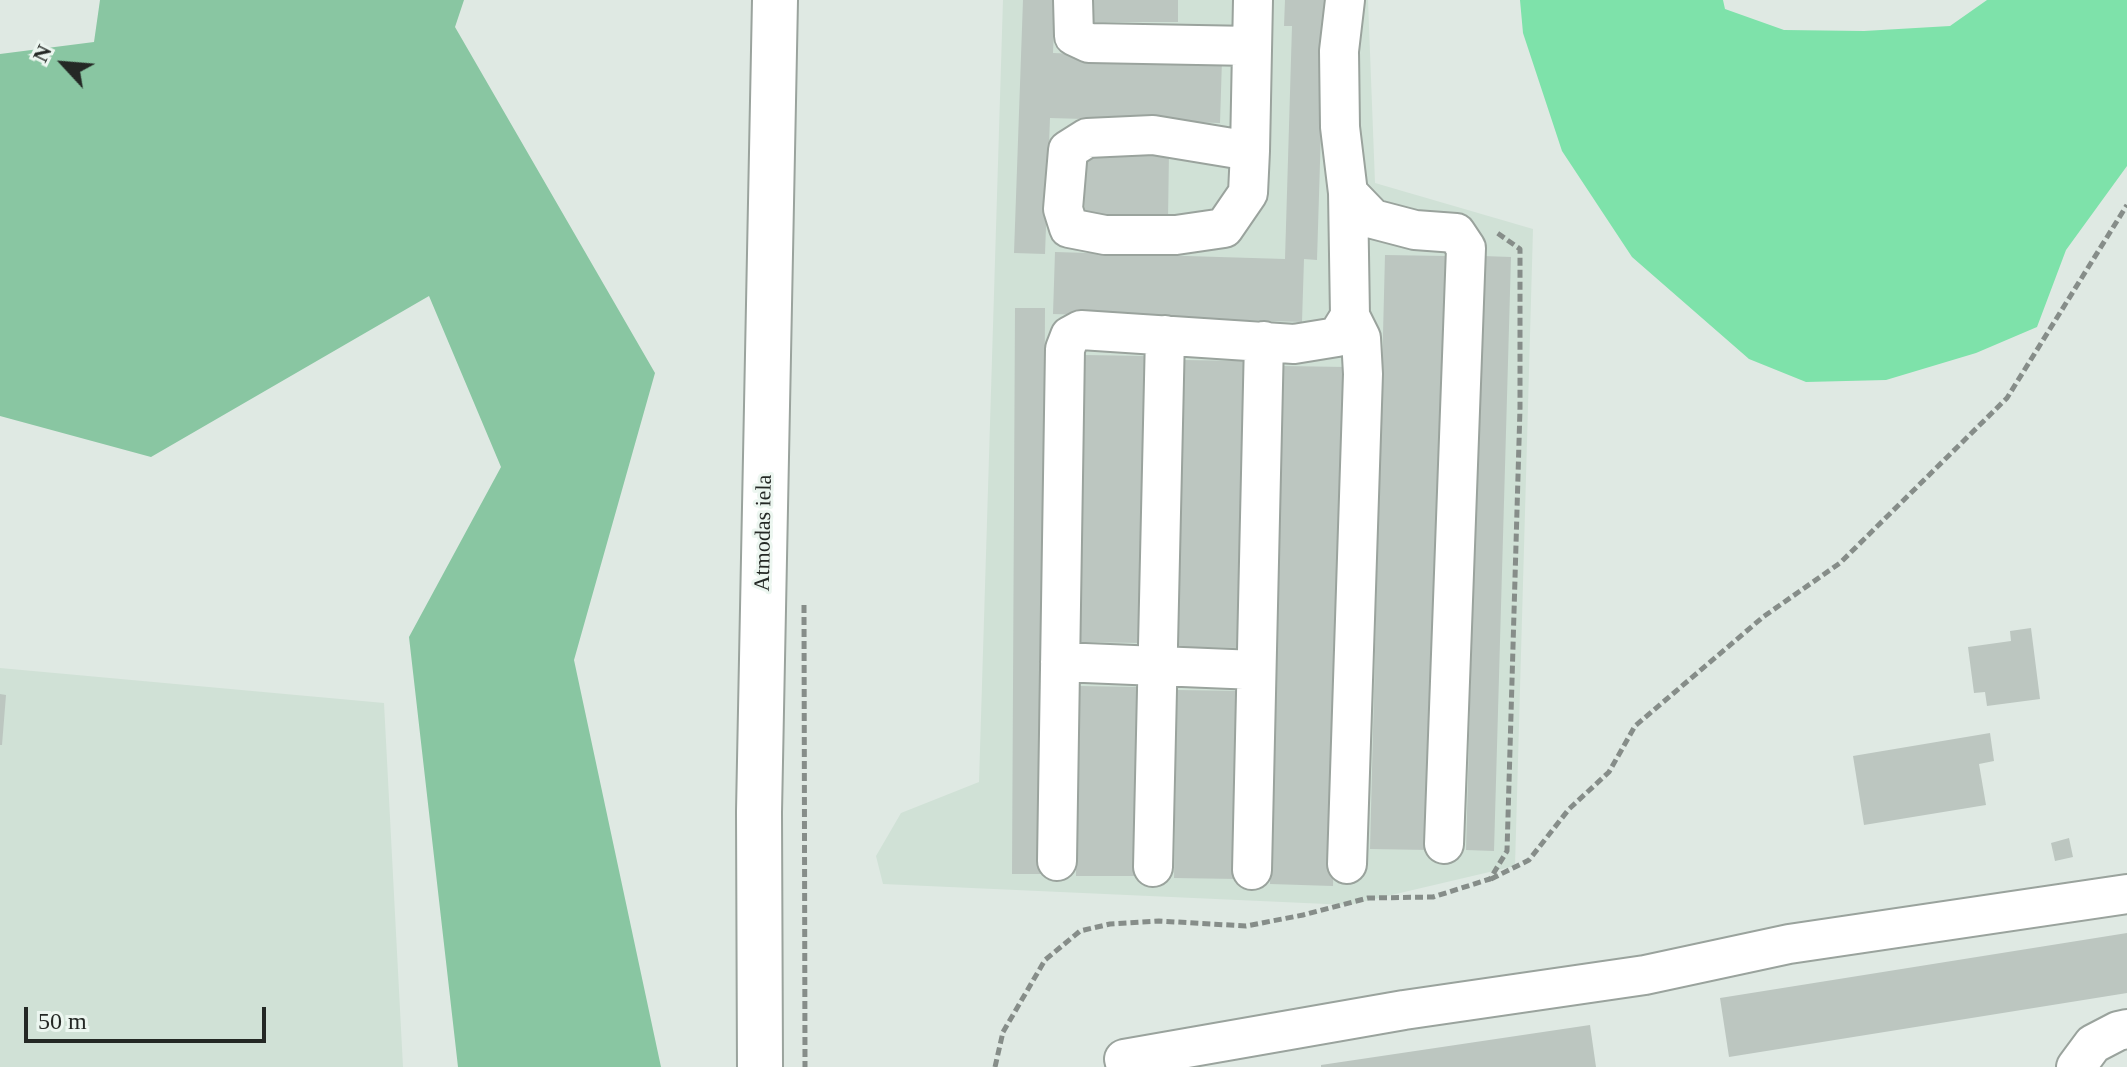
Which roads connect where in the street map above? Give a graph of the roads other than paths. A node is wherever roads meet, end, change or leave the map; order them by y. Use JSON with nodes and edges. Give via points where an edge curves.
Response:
{"nodes":[{"id":1,"x":775,"y":0,"type":"edge"},
{"id":2,"x":1073,"y":0,"type":"edge"},
{"id":3,"x":1253,"y":0,"type":"edge"},
{"id":4,"x":1345,"y":0,"type":"edge"},
{"id":5,"x":1252,"y":46,"type":"junction"},
{"id":6,"x":1250,"y":151,"type":"junction"},
{"id":7,"x":1348,"y":193,"type":"junction"},
{"id":8,"x":1350,"y":316,"type":"junction"},
{"id":9,"x":1165,"y":335,"type":"junction"},
{"id":10,"x":1264,"y":341,"type":"junction"},
{"id":11,"x":1060,"y":662,"type":"junction"},
{"id":12,"x":1158,"y":666,"type":"junction"},
{"id":13,"x":1256,"y":670,"type":"junction"},
{"id":14,"x":1444,"y":844,"type":"dead end"},
{"id":15,"x":1057,"y":861,"type":"dead end"},
{"id":16,"x":1347,"y":864,"type":"dead end"},
{"id":17,"x":1153,"y":867,"type":"dead end"},
{"id":18,"x":1252,"y":870,"type":"dead end"},
{"id":19,"x":2127,"y":894,"type":"edge"},
{"id":20,"x":2127,"y":1029,"type":"edge"},
{"id":21,"x":760,"y":1067,"type":"edge"},
{"id":22,"x":1126,"y":1067,"type":"edge"},
{"id":23,"x":2076,"y":1067,"type":"edge"}],
"edges":[{"from":1,"to":21,"type":"main road","name":"Atmodas iela","via":[[759,796]]},
{"from":2,"to":5,"type":"lane","via":[[1074,36],[1089,43]]},
{"from":3,"to":5,"type":"lane"},
{"from":4,"to":7,"type":"lane","via":[[1340,127]]},
{"from":5,"to":6,"type":"lane"},
{"from":6,"to":6,"type":"lane","via":[[1248,193],[1224,228],[1176,235],[1105,235],[1069,228],[1063,209],[1068,150],[1087,138],[1153,135]]},
{"from":7,"to":8,"type":"lane"},
{"from":7,"to":14,"type":"lane","via":[[1373,219],[1456,233],[1466,248]]},
{"from":8,"to":10,"type":"lane","via":[[1337,337],[1294,344]]},
{"from":8,"to":16,"type":"lane","via":[[1361,338],[1363,374]]},
{"from":9,"to":10,"type":"lane"},
{"from":9,"to":11,"type":"lane","via":[[1081,330],[1070,336],[1065,349]]},
{"from":9,"to":12,"type":"lane"},
{"from":10,"to":13,"type":"lane"},
{"from":11,"to":12,"type":"lane"},
{"from":11,"to":15,"type":"lane"},
{"from":12,"to":13,"type":"lane"},
{"from":12,"to":17,"type":"lane"},
{"from":13,"to":18,"type":"lane"},
{"from":19,"to":22,"type":"lane","via":[[1789,944],[1645,975],[1404,1010],[1124,1059]]},
{"from":20,"to":23,"type":"lane","via":[[2093,1044]]}]}
